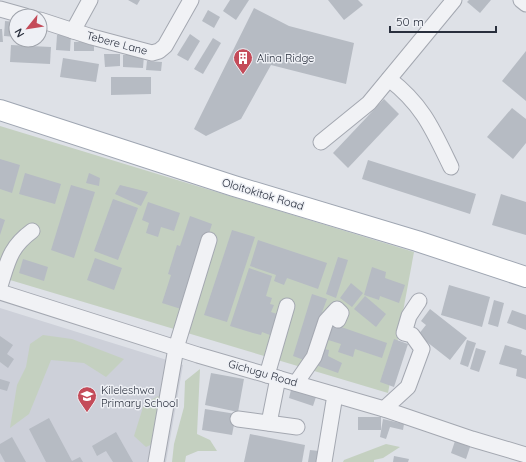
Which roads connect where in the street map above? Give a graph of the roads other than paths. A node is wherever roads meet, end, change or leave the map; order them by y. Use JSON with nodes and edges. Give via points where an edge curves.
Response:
{"nodes":[{"id":1,"x":90,"y":0,"type":"edge"},
{"id":2,"x":191,"y":0,"type":"edge"},
{"id":3,"x":454,"y":0,"type":"edge"},
{"id":4,"x":521,"y":0,"type":"edge"},
{"id":5,"x":526,"y":4,"type":"edge"},
{"id":6,"x":48,"y":23,"type":"edge"},
{"id":7,"x":73,"y":31,"type":"junction"},
{"id":8,"x":389,"y":79,"type":"junction"},
{"id":9,"x":0,"y":110,"type":"edge"},
{"id":10,"x":321,"y":142,"type":"dead end"},
{"id":11,"x":451,"y":168,"type":"dead end"},
{"id":12,"x":32,"y":231,"type":"dead end"},
{"id":13,"x":209,"y":240,"type":"dead end"},
{"id":14,"x":526,"y":277,"type":"edge"},
{"id":15,"x":0,"y":286,"type":"edge"},
{"id":16,"x":0,"y":292,"type":"edge"},
{"id":17,"x":419,"y":301,"type":"dead end"},
{"id":18,"x":287,"y":306,"type":"dead end"},
{"id":19,"x":338,"y":320,"type":"dead end"},
{"id":20,"x":176,"y":348,"type":"junction"},
{"id":21,"x":273,"y":376,"type":"junction"},
{"id":22,"x":296,"y":383,"type":"junction"},
{"id":23,"x":335,"y":395,"type":"junction"},
{"id":24,"x":384,"y":409,"type":"junction"},
{"id":25,"x":238,"y":419,"type":"dead end"},
{"id":26,"x":269,"y":423,"type":"junction"},
{"id":27,"x":297,"y":427,"type":"dead end"},
{"id":28,"x":526,"y":454,"type":"edge"},
{"id":29,"x":156,"y":462,"type":"edge"},
{"id":30,"x":324,"y":462,"type":"edge"}],
"edges":[{"from":1,"to":7,"type":"street"},
{"from":2,"to":7,"type":"street","name":"Tebere Lane","via":[[165,46],[152,53]]},
{"from":3,"to":8,"type":"street"},
{"from":4,"to":5,"type":"street"},
{"from":6,"to":7,"type":"street","name":"Tebere Lane"},
{"from":8,"to":10,"type":"street","via":[[369,103]]},
{"from":8,"to":11,"type":"street","via":[[407,93],[423,112]]},
{"from":9,"to":14,"type":"main road","name":"Oloitokitok Road"},
{"from":12,"to":15,"type":"street","via":[[11,251]]},
{"from":13,"to":20,"type":"street"},
{"from":16,"to":20,"type":"street","name":"Gichugu Road"},
{"from":17,"to":24,"type":"street","via":[[409,316],[404,333],[412,335],[422,349],[408,387]]},
{"from":18,"to":21,"type":"street"},
{"from":19,"to":22,"type":"street","via":[[341,313],[337,309],[326,321],[314,357]]},
{"from":20,"to":21,"type":"street","name":"Gichugu Road"},
{"from":20,"to":29,"type":"street"},
{"from":21,"to":22,"type":"street","name":"Gichugu Road"},
{"from":21,"to":26,"type":"street"},
{"from":22,"to":23,"type":"street","name":"Gichugu Road"},
{"from":23,"to":24,"type":"street","name":"Gichugu Road"},
{"from":23,"to":30,"type":"street"},
{"from":24,"to":28,"type":"street","name":"Gichugu Road","via":[[472,439]]},
{"from":25,"to":26,"type":"street"},
{"from":26,"to":27,"type":"street"}]}
